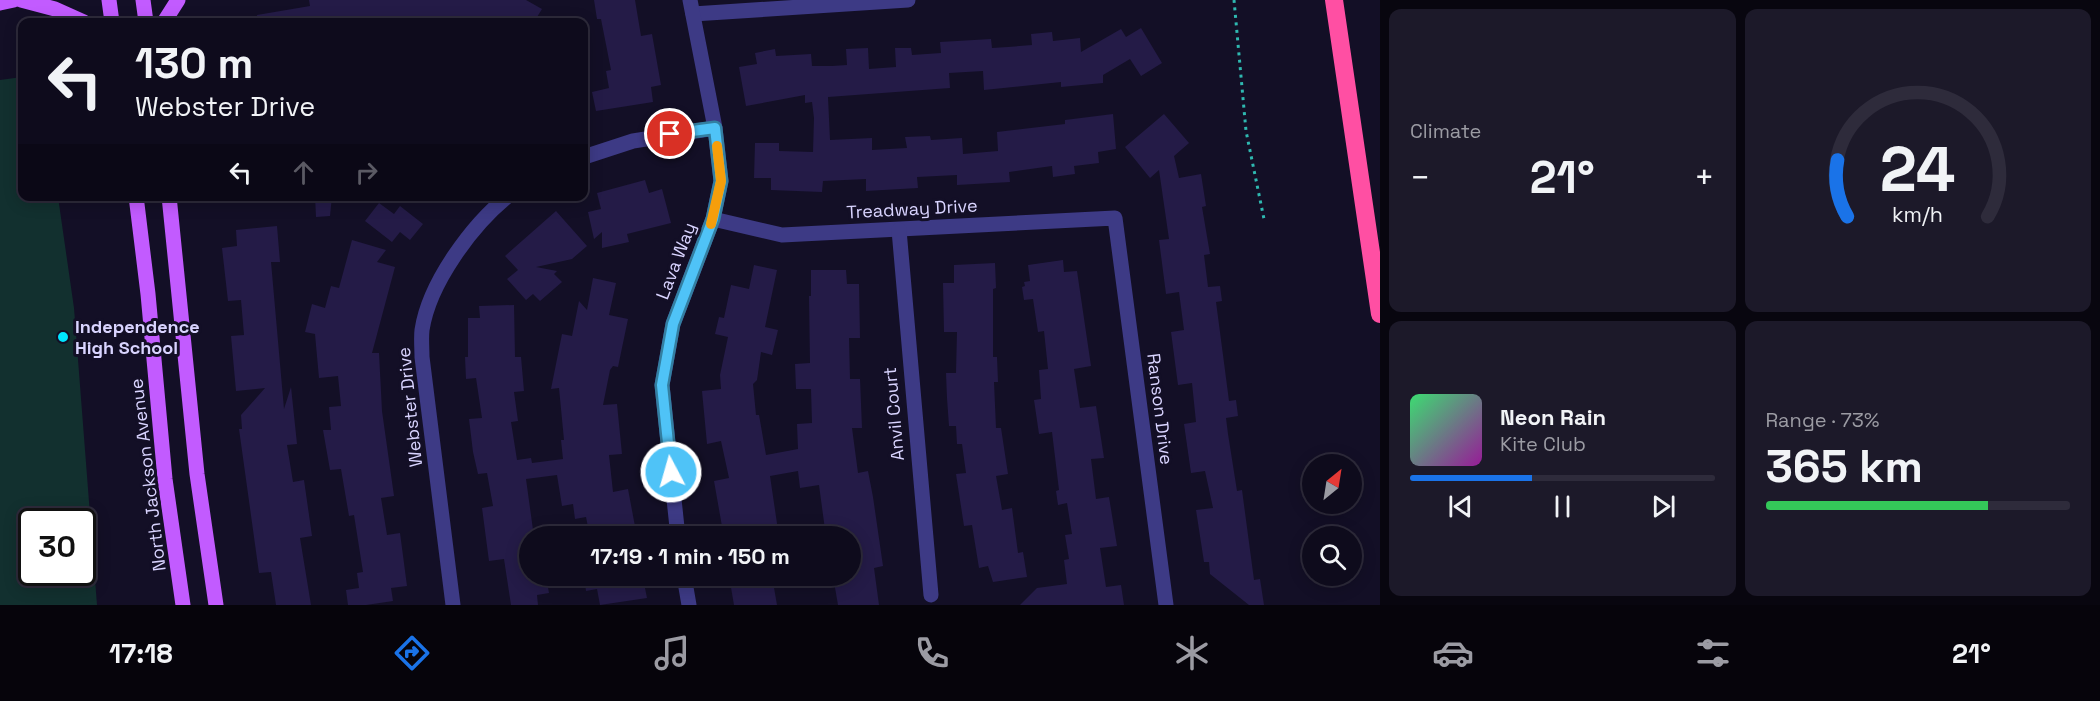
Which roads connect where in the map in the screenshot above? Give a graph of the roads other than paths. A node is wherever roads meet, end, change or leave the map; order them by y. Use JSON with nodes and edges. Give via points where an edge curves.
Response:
{"nodes":[{"id":1,"x":14,"y":0,"type":"edge"},
{"id":2,"x":21,"y":0,"type":"edge"},
{"id":3,"x":109,"y":0,"type":"edge"},
{"id":4,"x":143,"y":0,"type":"edge"},
{"id":5,"x":178,"y":0,"type":"edge"},
{"id":6,"x":908,"y":0,"type":"edge"},
{"id":7,"x":1334,"y":0,"type":"edge"},
{"id":8,"x":0,"y":3,"type":"edge"},
{"id":9,"x":692,"y":7,"type":"edge"},
{"id":10,"x":75,"y":18,"type":"edge"},
{"id":11,"x":111,"y":18,"type":"edge"},
{"id":12,"x":145,"y":18,"type":"edge"},
{"id":13,"x":167,"y":18,"type":"edge"},
{"id":14,"x":715,"y":128,"type":"junction"},
{"id":15,"x":588,"y":156,"type":"edge"},
{"id":16,"x":137,"y":201,"type":"edge"},
{"id":17,"x":170,"y":201,"type":"edge"},
{"id":18,"x":502,"y":201,"type":"edge"},
{"id":19,"x":1115,"y":218,"type":"joint"},
{"id":20,"x":713,"y":219,"type":"junction"},
{"id":21,"x":899,"y":230,"type":"junction"},
{"id":22,"x":1380,"y":314,"type":"edge"},
{"id":23,"x":677,"y":526,"type":"edge"},
{"id":24,"x":686,"y":586,"type":"edge"},
{"id":25,"x":931,"y":595,"type":"dead end"},
{"id":26,"x":183,"y":605,"type":"edge"},
{"id":27,"x":216,"y":605,"type":"edge"},
{"id":28,"x":453,"y":605,"type":"edge"},
{"id":29,"x":689,"y":605,"type":"edge"},
{"id":30,"x":1166,"y":605,"type":"edge"}],
"edges":[{"from":1,"to":8,"type":"main road"},
{"from":2,"to":10,"type":"main road"},
{"from":3,"to":11,"type":"main road"},
{"from":4,"to":12,"type":"main road"},
{"from":5,"to":13,"type":"main road"},
{"from":6,"to":9,"type":"street"},
{"from":7,"to":22,"type":"highway"},
{"from":9,"to":14,"type":"street","name":"Lava Way"},
{"from":14,"to":15,"type":"street","via":[[633,141]]},
{"from":14,"to":20,"type":"street","name":"Lava Way","via":[[721,181]]},
{"from":16,"to":26,"type":"main road","name":"North Jackson Avenue","via":[[165,479]]},
{"from":17,"to":27,"type":"main road","via":[[197,474]]},
{"from":18,"to":28,"type":"street","name":"Webster Drive","via":[[452,256],[422,329],[422,357]]},
{"from":19,"to":21,"type":"street","name":"Treadway Drive"},
{"from":19,"to":30,"type":"street","name":"Ranson Drive"},
{"from":20,"to":21,"type":"street","name":"Treadway Drive","via":[[782,235]]},
{"from":20,"to":23,"type":"street","name":"Lava Way","via":[[673,324],[662,385]]},
{"from":21,"to":25,"type":"street","name":"Anvil Court"},
{"from":24,"to":29,"type":"street"}]}
